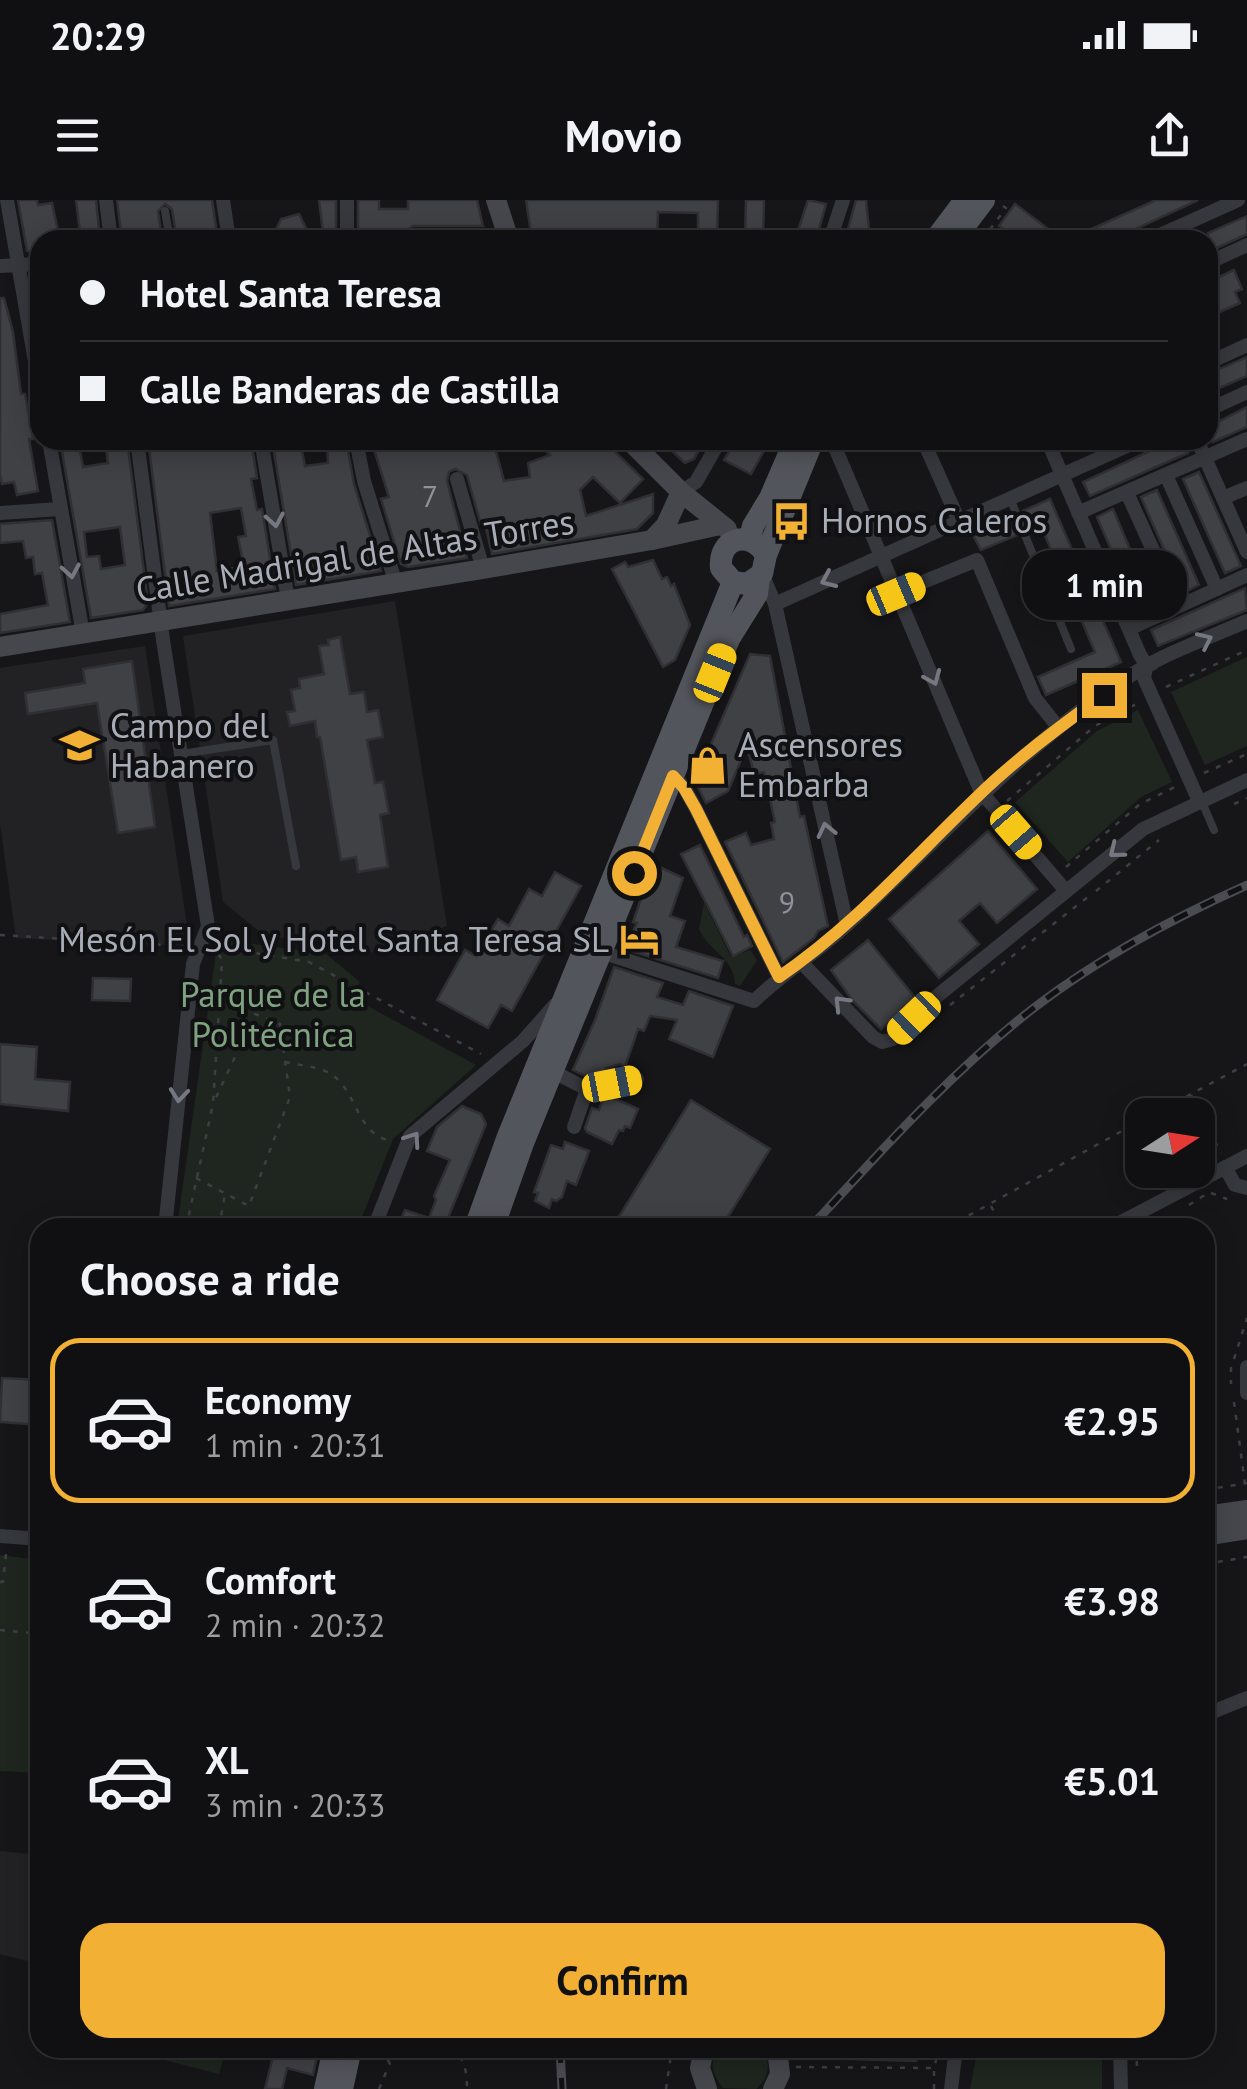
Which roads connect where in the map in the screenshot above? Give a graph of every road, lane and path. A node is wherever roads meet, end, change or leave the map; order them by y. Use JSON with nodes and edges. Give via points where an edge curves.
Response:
{"nodes":[{"id":1,"x":6,"y":200,"type":"edge"},
{"id":2,"x":106,"y":200,"type":"edge"},
{"id":3,"x":222,"y":200,"type":"edge"},
{"id":4,"x":347,"y":200,"type":"edge"},
{"id":5,"x":496,"y":200,"type":"edge"},
{"id":6,"x":842,"y":200,"type":"edge"},
{"id":7,"x":984,"y":200,"type":"edge"},
{"id":8,"x":995,"y":200,"type":"edge"},
{"id":9,"x":1238,"y":200,"type":"edge"},
{"id":10,"x":957,"y":203,"type":"edge"},
{"id":11,"x":166,"y":211,"type":"dead end"},
{"id":12,"x":110,"y":230,"type":"edge"},
{"id":13,"x":169,"y":230,"type":"edge"},
{"id":14,"x":227,"y":230,"type":"edge"},
{"id":15,"x":347,"y":230,"type":"edge"},
{"id":16,"x":506,"y":230,"type":"edge"},
{"id":17,"x":833,"y":230,"type":"edge"},
{"id":18,"x":941,"y":230,"type":"edge"},
{"id":19,"x":962,"y":230,"type":"edge"},
{"id":20,"x":990,"y":230,"type":"edge"},
{"id":21,"x":1172,"y":230,"type":"edge"},
{"id":22,"x":1247,"y":246,"type":"edge"},
{"id":23,"x":1218,"y":259,"type":"edge"},
{"id":24,"x":30,"y":264,"type":"edge"},
{"id":25,"x":18,"y":265,"type":"junction"},
{"id":26,"x":0,"y":266,"type":"edge"},
{"id":27,"x":30,"y":333,"type":"edge"},
{"id":28,"x":1247,"y":346,"type":"edge"},
{"id":29,"x":1218,"y":359,"type":"edge"},
{"id":30,"x":1247,"y":392,"type":"edge"},
{"id":31,"x":1218,"y":405,"type":"edge"},
{"id":32,"x":1247,"y":440,"type":"edge"},
{"id":33,"x":50,"y":450,"type":"edge"},
{"id":34,"x":139,"y":450,"type":"edge"},
{"id":35,"x":264,"y":450,"type":"edge"},
{"id":36,"x":358,"y":450,"type":"edge"},
{"id":37,"x":639,"y":450,"type":"edge"},
{"id":38,"x":714,"y":450,"type":"edge"},
{"id":39,"x":791,"y":450,"type":"edge"},
{"id":40,"x":819,"y":450,"type":"edge"},
{"id":41,"x":828,"y":450,"type":"edge"},
{"id":42,"x":927,"y":450,"type":"edge"},
{"id":43,"x":1051,"y":450,"type":"edge"},
{"id":44,"x":1118,"y":450,"type":"edge"},
{"id":45,"x":1200,"y":450,"type":"edge"},
{"id":46,"x":1204,"y":458,"type":"junction"},
{"id":47,"x":1062,"y":475,"type":"junction"},
{"id":48,"x":1166,"y":475,"type":"junction"},
{"id":49,"x":458,"y":480,"type":"dead end"},
{"id":50,"x":1247,"y":488,"type":"edge"},
{"id":51,"x":681,"y":492,"type":"junction"},
{"id":52,"x":1127,"y":493,"type":"junction"},
{"id":53,"x":1010,"y":498,"type":"junction"},
{"id":54,"x":1223,"y":498,"type":"junction"},
{"id":55,"x":60,"y":509,"type":"junction"},
{"id":56,"x":0,"y":513,"type":"edge"},
{"id":57,"x":1078,"y":514,"type":"junction"},
{"id":58,"x":959,"y":521,"type":"junction"},
{"id":59,"x":711,"y":526,"type":"junction"},
{"id":60,"x":1243,"y":532,"type":"edge"},
{"id":61,"x":652,"y":540,"type":"junction"},
{"id":62,"x":1247,"y":552,"type":"edge"},
{"id":63,"x":756,"y":556,"type":"junction"},
{"id":64,"x":881,"y":556,"type":"junction"},
{"id":65,"x":720,"y":559,"type":"junction"},
{"id":66,"x":1158,"y":561,"type":"dead end"},
{"id":67,"x":483,"y":570,"type":"junction"},
{"id":68,"x":1247,"y":575,"type":"edge"},
{"id":69,"x":734,"y":582,"type":"junction"},
{"id":70,"x":396,"y":584,"type":"junction"},
{"id":71,"x":1217,"y":589,"type":"junction"},
{"id":72,"x":896,"y":594,"type":"junction"},
{"id":73,"x":288,"y":600,"type":"junction"},
{"id":74,"x":775,"y":604,"type":"junction"},
{"id":75,"x":160,"y":621,"type":"junction"},
{"id":76,"x":1247,"y":621,"type":"edge"},
{"id":77,"x":1129,"y":630,"type":"junction"},
{"id":78,"x":83,"y":634,"type":"junction"},
{"id":79,"x":0,"y":647,"type":"edge"},
{"id":80,"x":1071,"y":649,"type":"dead end"},
{"id":81,"x":1247,"y":650,"type":"edge"},
{"id":82,"x":1149,"y":666,"type":"junction"},
{"id":83,"x":1166,"y":688,"type":"dead end"},
{"id":84,"x":1138,"y":701,"type":"dead end"},
{"id":85,"x":1058,"y":727,"type":"junction"},
{"id":86,"x":181,"y":754,"type":"junction"},
{"id":87,"x":1247,"y":754,"type":"edge"},
{"id":88,"x":673,"y":776,"type":"junction"},
{"id":89,"x":1194,"y":778,"type":"dead end"},
{"id":90,"x":1247,"y":780,"type":"edge"},
{"id":91,"x":1177,"y":786,"type":"dead end"},
{"id":92,"x":981,"y":792,"type":"junction"},
{"id":93,"x":1200,"y":801,"type":"junction"},
{"id":94,"x":1000,"y":806,"type":"dead end"},
{"id":95,"x":1214,"y":830,"type":"dead end"},
{"id":96,"x":1166,"y":834,"type":"dead end"},
{"id":97,"x":296,"y":866,"type":"dead end"},
{"id":98,"x":1058,"y":874,"type":"dead end"},
{"id":99,"x":1066,"y":890,"type":"junction"},
{"id":100,"x":847,"y":925,"type":"junction"},
{"id":101,"x":208,"y":926,"type":"junction"},
{"id":102,"x":0,"y":935,"type":"edge"},
{"id":103,"x":216,"y":946,"type":"junction"},
{"id":104,"x":200,"y":947,"type":"junction"},
{"id":105,"x":601,"y":952,"type":"junction"},
{"id":106,"x":801,"y":962,"type":"junction"},
{"id":107,"x":779,"y":977,"type":"junction"},
{"id":108,"x":943,"y":996,"type":"dead end"},
{"id":109,"x":545,"y":1053,"type":"junction"},
{"id":110,"x":285,"y":1062,"type":"junction"},
{"id":111,"x":496,"y":1062,"type":"junction"},
{"id":112,"x":1247,"y":1064,"type":"edge"},
{"id":113,"x":637,"y":1079,"type":"dead end"},
{"id":114,"x":587,"y":1088,"type":"junction"},
{"id":115,"x":1190,"y":1094,"type":"junction"},
{"id":116,"x":1183,"y":1098,"type":"edge"},
{"id":117,"x":214,"y":1104,"type":"junction"},
{"id":118,"x":574,"y":1126,"type":"dead end"},
{"id":119,"x":1125,"y":1129,"type":"edge"},
{"id":120,"x":396,"y":1140,"type":"dead end"},
{"id":121,"x":1247,"y":1156,"type":"edge"},
{"id":122,"x":1224,"y":1160,"type":"junction"},
{"id":123,"x":196,"y":1178,"type":"junction"},
{"id":124,"x":1247,"y":1188,"type":"edge"},
{"id":125,"x":1212,"y":1190,"type":"dead end"},
{"id":126,"x":225,"y":1193,"type":"junction"},
{"id":127,"x":990,"y":1204,"type":"junction"},
{"id":128,"x":1146,"y":1208,"type":"junction"},
{"id":129,"x":1176,"y":1211,"type":"dead end"},
{"id":130,"x":165,"y":1218,"type":"edge"},
{"id":131,"x":188,"y":1218,"type":"edge"},
{"id":132,"x":221,"y":1218,"type":"edge"},
{"id":133,"x":378,"y":1218,"type":"edge"},
{"id":134,"x":479,"y":1218,"type":"edge"},
{"id":135,"x":495,"y":1218,"type":"edge"},
{"id":136,"x":964,"y":1218,"type":"edge"},
{"id":137,"x":997,"y":1218,"type":"edge"},
{"id":138,"x":1128,"y":1218,"type":"edge"},
{"id":139,"x":1143,"y":1218,"type":"edge"},
{"id":140,"x":1247,"y":1367,"type":"edge"},
{"id":141,"x":1247,"y":1393,"type":"edge"},
{"id":142,"x":1247,"y":1484,"type":"edge"},
{"id":143,"x":1215,"y":1489,"type":"edge"},
{"id":144,"x":1247,"y":1510,"type":"edge"},
{"id":145,"x":1215,"y":1515,"type":"edge"},
{"id":146,"x":1247,"y":1529,"type":"edge"},
{"id":147,"x":1215,"y":1534,"type":"edge"},
{"id":148,"x":30,"y":1540,"type":"edge"},
{"id":149,"x":3,"y":1542,"type":"edge"},
{"id":150,"x":1247,"y":1557,"type":"edge"},
{"id":151,"x":1215,"y":1562,"type":"edge"},
{"id":152,"x":0,"y":1582,"type":"edge"},
{"id":153,"x":0,"y":1630,"type":"edge"},
{"id":154,"x":30,"y":1633,"type":"edge"},
{"id":155,"x":1247,"y":1698,"type":"edge"},
{"id":156,"x":1215,"y":1710,"type":"edge"},
{"id":157,"x":332,"y":2058,"type":"edge"},
{"id":158,"x":348,"y":2058,"type":"edge"},
{"id":159,"x":387,"y":2058,"type":"edge"},
{"id":160,"x":396,"y":2058,"type":"edge"},
{"id":161,"x":461,"y":2058,"type":"edge"},
{"id":162,"x":671,"y":2058,"type":"edge"},
{"id":163,"x":702,"y":2058,"type":"edge"},
{"id":164,"x":778,"y":2058,"type":"edge"},
{"id":165,"x":937,"y":2058,"type":"edge"},
{"id":166,"x":955,"y":2058,"type":"edge"},
{"id":167,"x":1120,"y":2058,"type":"edge"},
{"id":168,"x":390,"y":2064,"type":"junction"},
{"id":169,"x":795,"y":2066,"type":"dead end"},
{"id":170,"x":934,"y":2068,"type":"junction"},
{"id":171,"x":324,"y":2089,"type":"edge"},
{"id":172,"x":342,"y":2089,"type":"edge"},
{"id":173,"x":379,"y":2089,"type":"edge"},
{"id":174,"x":467,"y":2089,"type":"edge"},
{"id":175,"x":666,"y":2089,"type":"edge"},
{"id":176,"x":707,"y":2089,"type":"edge"},
{"id":177,"x":773,"y":2089,"type":"edge"},
{"id":178,"x":934,"y":2089,"type":"edge"},
{"id":179,"x":951,"y":2089,"type":"edge"},
{"id":180,"x":1121,"y":2089,"type":"edge"}],
"edges":[{"from":1,"to":25,"type":"street"},
{"from":2,"to":12,"type":"street"},
{"from":3,"to":14,"type":"street"},
{"from":4,"to":15,"type":"street"},
{"from":5,"to":16,"type":"street"},
{"from":6,"to":17,"type":"street"},
{"from":7,"to":19,"type":"main road"},
{"from":8,"to":20,"type":"path","via":[[1006,208]]},
{"from":9,"to":21,"type":"street"},
{"from":10,"to":18,"type":"main road"},
{"from":11,"to":13,"type":"lane"},
{"from":22,"to":23,"type":"street"},
{"from":24,"to":25,"type":"street"},
{"from":25,"to":26,"type":"street"},
{"from":25,"to":27,"type":"street"},
{"from":28,"to":29,"type":"street"},
{"from":30,"to":31,"type":"street"},
{"from":32,"to":46,"type":"street"},
{"from":33,"to":55,"type":"street"},
{"from":34,"to":75,"type":"street"},
{"from":35,"to":73,"type":"street","one_way":true},
{"from":36,"to":70,"type":"street"},
{"from":37,"to":51,"type":"street"},
{"from":38,"to":51,"type":"street","via":[[696,482]]},
{"from":39,"to":63,"type":"main road","via":[[753,526]]},
{"from":40,"to":63,"type":"main road"},
{"from":41,"to":64,"type":"street"},
{"from":42,"to":58,"type":"street"},
{"from":43,"to":47,"type":"street"},
{"from":44,"to":47,"type":"street"},
{"from":45,"to":46,"type":"street"},
{"from":46,"to":48,"type":"street"},
{"from":46,"to":54,"type":"street"},
{"from":47,"to":53,"type":"street"},
{"from":47,"to":57,"type":"street"},
{"from":48,"to":52,"type":"street"},
{"from":48,"to":71,"type":"street"},
{"from":49,"to":67,"type":"street"},
{"from":50,"to":54,"type":"street"},
{"from":51,"to":59,"type":"street"},
{"from":51,"to":61,"type":"street"},
{"from":52,"to":57,"type":"street"},
{"from":52,"to":66,"type":"street"},
{"from":53,"to":58,"type":"street"},
{"from":53,"to":80,"type":"lane"},
{"from":54,"to":60,"type":"street"},
{"from":55,"to":56,"type":"street"},
{"from":55,"to":78,"type":"street","one_way":true},
{"from":57,"to":77,"type":"street"},
{"from":58,"to":64,"type":"street"},
{"from":59,"to":61,"type":"street","name":"Calle Madrigal de Altas Torres"},
{"from":59,"to":63,"type":"street"},
{"from":59,"to":65,"type":"street"},
{"from":60,"to":62,"type":"street"},
{"from":61,"to":67,"type":"street","name":"Calle Madrigal de Altas Torres"},
{"from":63,"to":65,"type":"main road","via":[[731,541]]},
{"from":63,"to":69,"type":"main road","via":[[747,584]]},
{"from":63,"to":74,"type":"street"},
{"from":63,"to":88,"type":"main road","via":[[757,594],[729,638]]},
{"from":64,"to":72,"type":"street"},
{"from":64,"to":74,"type":"street","one_way":true},
{"from":65,"to":69,"type":"main road"},
{"from":67,"to":70,"type":"street","name":"Calle Madrigal de Altas Torres"},
{"from":68,"to":71,"type":"street"},
{"from":69,"to":109,"type":"main road"},
{"from":70,"to":73,"type":"street","name":"Calle Madrigal de Altas Torres"},
{"from":71,"to":77,"type":"street"},
{"from":72,"to":85,"type":"street","via":[[977,560],[1036,698]]},
{"from":72,"to":92,"type":"street","one_way":true},
{"from":73,"to":75,"type":"street","name":"Calle Madrigal de Altas Torres"},
{"from":100,"to":74,"type":"street","one_way":true},
{"from":75,"to":78,"type":"street","name":"Calle Madrigal de Altas Torres"},
{"from":75,"to":86,"type":"street"},
{"from":82,"to":76,"type":"street","one_way":true},
{"from":77,"to":82,"type":"street"},
{"from":78,"to":79,"type":"street","name":"Calle Madrigal de Altas Torres"},
{"from":81,"to":83,"type":"path"},
{"from":82,"to":85,"type":"street"},
{"from":82,"to":93,"type":"street","via":[[1144,678]]},
{"from":84,"to":94,"type":"path","via":[[1094,726]]},
{"from":85,"to":92,"type":"street"},
{"from":86,"to":97,"type":"lane","via":[[273,740]]},
{"from":86,"to":101,"type":"street"},
{"from":87,"to":89,"type":"path"},
{"from":88,"to":105,"type":"main road"},
{"from":88,"to":107,"type":"street"},
{"from":90,"to":93,"type":"street"},
{"from":91,"to":98,"type":"path","via":[[1140,804]]},
{"from":92,"to":99,"type":"street"},
{"from":92,"to":100,"type":"street"},
{"from":93,"to":95,"type":"lane"},
{"from":93,"to":99,"type":"street","one_way":true,"via":[[1143,829]]},
{"from":96,"to":108,"type":"path","via":[[952,1006]]},
{"from":99,"to":106,"type":"street","one_way":true,"via":[[882,1042]]},
{"from":100,"to":106,"type":"street"},
{"from":101,"to":103,"type":"path"},
{"from":101,"to":104,"type":"street"},
{"from":102,"to":104,"type":"path"},
{"from":103,"to":111,"type":"path","via":[[308,962]]},
{"from":103,"to":117,"type":"path","via":[[222,962]]},
{"from":104,"to":130,"type":"street","one_way":true},
{"from":105,"to":107,"type":"street","via":[[754,1001]]},
{"from":105,"to":109,"type":"main road"},
{"from":106,"to":107,"type":"street"},
{"from":109,"to":111,"type":"street"},
{"from":109,"to":114,"type":"street"},
{"from":109,"to":134,"type":"main road"},
{"from":109,"to":135,"type":"main road"},
{"from":110,"to":117,"type":"path","via":[[280,1024],[255,1014]]},
{"from":110,"to":120,"type":"path","via":[[327,1072],[343,1085],[369,1132]]},
{"from":110,"to":126,"type":"path","via":[[290,1097],[249,1206]]},
{"from":133,"to":111,"type":"street","one_way":true,"via":[[410,1136]]},
{"from":112,"to":115,"type":"path"},
{"from":113,"to":114,"type":"street"},
{"from":114,"to":118,"type":"street"},
{"from":115,"to":116,"type":"path"},
{"from":115,"to":122,"type":"path"},
{"from":117,"to":123,"type":"path"},
{"from":119,"to":127,"type":"path"},
{"from":121,"to":122,"type":"street"},
{"from":122,"to":124,"type":"street","via":[[1235,1184]]},
{"from":122,"to":128,"type":"street"},
{"from":123,"to":126,"type":"path"},
{"from":123,"to":131,"type":"path"},
{"from":125,"to":129,"type":"path"},
{"from":126,"to":132,"type":"path"},
{"from":127,"to":136,"type":"path"},
{"from":127,"to":137,"type":"path"},
{"from":128,"to":138,"type":"street"},
{"from":128,"to":139,"type":"street"},
{"from":140,"to":141,"type":"street"},
{"from":142,"to":143,"type":"path"},
{"from":144,"to":145,"type":"street"},
{"from":146,"to":147,"type":"street"},
{"from":148,"to":149,"type":"street"},
{"from":149,"to":152,"type":"path"},
{"from":150,"to":151,"type":"path"},
{"from":153,"to":154,"type":"path"},
{"from":155,"to":156,"type":"street"},
{"from":157,"to":171,"type":"main road"},
{"from":158,"to":172,"type":"main road"},
{"from":159,"to":168,"type":"path"},
{"from":160,"to":168,"type":"path"},
{"from":161,"to":174,"type":"path"},
{"from":162,"to":175,"type":"path"},
{"from":163,"to":176,"type":"street"},
{"from":164,"to":177,"type":"street"},
{"from":165,"to":170,"type":"path"},
{"from":166,"to":179,"type":"street"},
{"from":167,"to":180,"type":"street"},
{"from":168,"to":173,"type":"path"},
{"from":169,"to":170,"type":"path"},
{"from":170,"to":178,"type":"path"}]}
